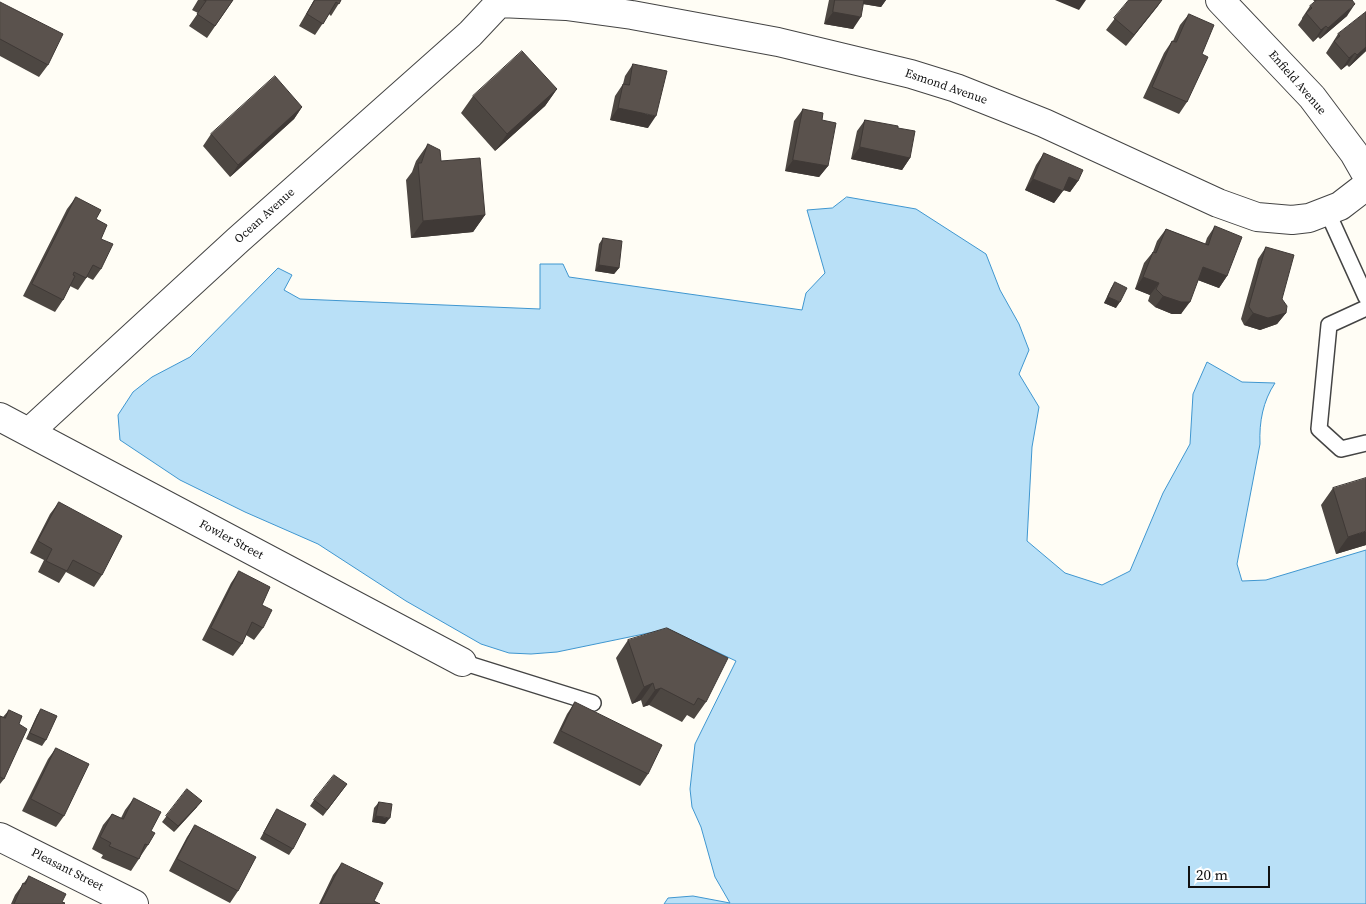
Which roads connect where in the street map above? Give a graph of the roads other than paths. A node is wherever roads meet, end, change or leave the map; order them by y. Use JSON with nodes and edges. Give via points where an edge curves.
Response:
{"nodes":[{"id":1,"x":1220,"y":0,"type":"edge"},
{"id":2,"x":500,"y":1,"type":"edge"},
{"id":3,"x":1366,"y":174,"type":"edge"},
{"id":4,"x":1366,"y":186,"type":"edge"},
{"id":5,"x":1327,"y":211,"type":"junction"},
{"id":6,"x":1366,"y":297,"type":"edge"},
{"id":7,"x":1366,"y":308,"type":"edge"},
{"id":8,"x":0,"y":418,"type":"edge"},
{"id":9,"x":29,"y":432,"type":"junction"},
{"id":10,"x":1366,"y":443,"type":"edge"},
{"id":11,"x":462,"y":662,"type":"joint"},
{"id":12,"x":593,"y":704,"type":"dead end"},
{"id":13,"x":0,"y":837,"type":"edge"},
{"id":14,"x":134,"y":904,"type":"edge"}],
"edges":[{"from":1,"to":3,"type":"street","name":"Enfield Avenue","via":[[1312,98]]},
{"from":2,"to":5,"type":"street","name":"Esmond Avenue","via":[[632,15],[778,42],[911,74],[1044,123],[1218,203],[1257,217],[1292,220]]},
{"from":2,"to":9,"type":"street","name":"Ocean Avenue","via":[[470,34],[238,240]]},
{"from":4,"to":5,"type":"street","name":"Esmond Avenue","via":[[1340,206]]},
{"from":5,"to":6,"type":"lane"},
{"from":7,"to":10,"type":"lane","via":[[1329,326],[1320,429],[1341,449]]},
{"from":8,"to":9,"type":"street","name":"Fowler Street"},
{"from":9,"to":11,"type":"street","name":"Fowler Street"},
{"from":11,"to":12,"type":"lane"},
{"from":13,"to":14,"type":"street","name":"Pleasant Street"}]}
